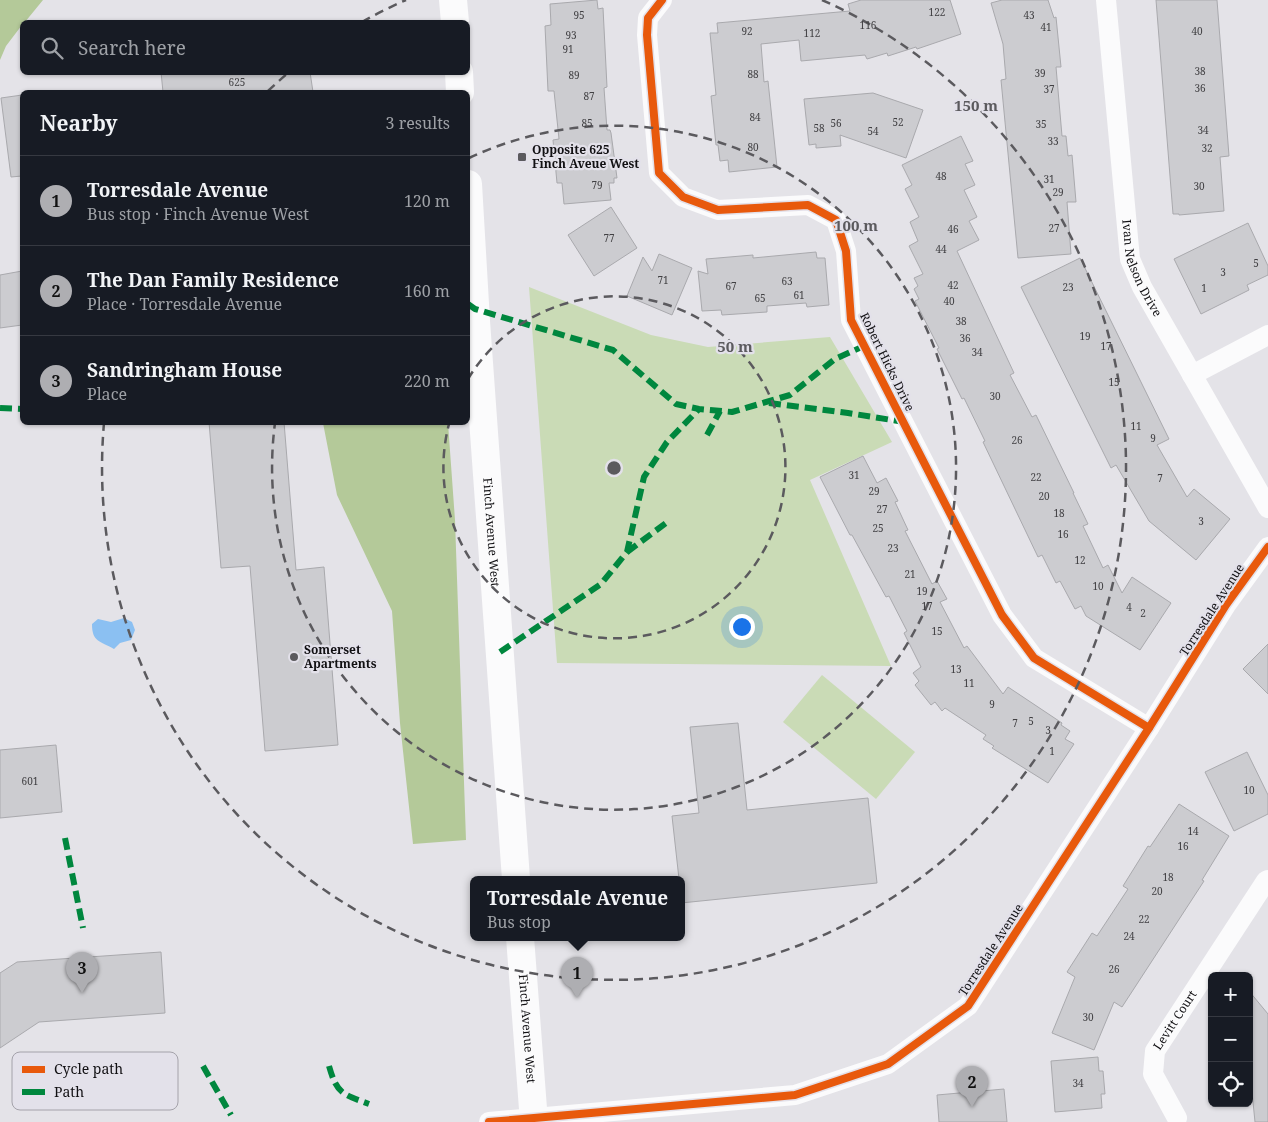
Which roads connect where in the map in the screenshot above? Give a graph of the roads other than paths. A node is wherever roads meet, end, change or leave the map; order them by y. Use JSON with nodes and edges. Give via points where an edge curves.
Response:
{"nodes":[{"id":1,"x":453,"y":0,"type":"edge"},
{"id":2,"x":662,"y":0,"type":"edge"},
{"id":3,"x":1106,"y":0,"type":"edge"},
{"id":4,"x":455,"y":20,"type":"edge"},
{"id":5,"x":458,"y":75,"type":"edge"},
{"id":6,"x":460,"y":90,"type":"edge"},
{"id":7,"x":470,"y":218,"type":"edge"},
{"id":8,"x":1268,"y":335,"type":"edge"},
{"id":9,"x":1192,"y":375,"type":"junction"},
{"id":10,"x":1268,"y":508,"type":"edge"},
{"id":11,"x":1268,"y":547,"type":"edge"},
{"id":12,"x":1149,"y":728,"type":"junction"},
{"id":13,"x":516,"y":876,"type":"edge"},
{"id":14,"x":1268,"y":880,"type":"edge"},
{"id":15,"x":520,"y":941,"type":"edge"},
{"id":16,"x":1177,"y":1118,"type":"dead end"},
{"id":17,"x":534,"y":1120,"type":"edge"},
{"id":18,"x":489,"y":1122,"type":"edge"}],
"edges":[{"from":1,"to":4,"type":"main road"},
{"from":2,"to":12,"type":"street","name":"Robert Hicks Drive","via":[[648,18],[647,35],[659,173],[682,197],[718,210],[808,204],[836,220],[846,251],[851,320],[1002,615],[1034,658]]},
{"from":3,"to":9,"type":"street","name":"Ivan Nelson Drive","via":[[1130,259],[1142,287]]},
{"from":5,"to":6,"type":"main road"},
{"from":7,"to":13,"type":"main road","name":"Finch Avenue West"},
{"from":8,"to":9,"type":"street"},
{"from":9,"to":10,"type":"street","name":"Ivan Nelson Drive"},
{"from":11,"to":12,"type":"street","name":"Torresdale Avenue","via":[[1226,605]]},
{"from":12,"to":17,"type":"street","name":"Torresdale Avenue","via":[[968,1006],[888,1064],[795,1095]]},
{"from":14,"to":16,"type":"street","name":"Levitt Court","via":[[1155,1051],[1153,1074]]},
{"from":15,"to":17,"type":"main road","name":"Finch Avenue West"},
{"from":17,"to":18,"type":"street","name":"Torresdale Avenue"}]}
